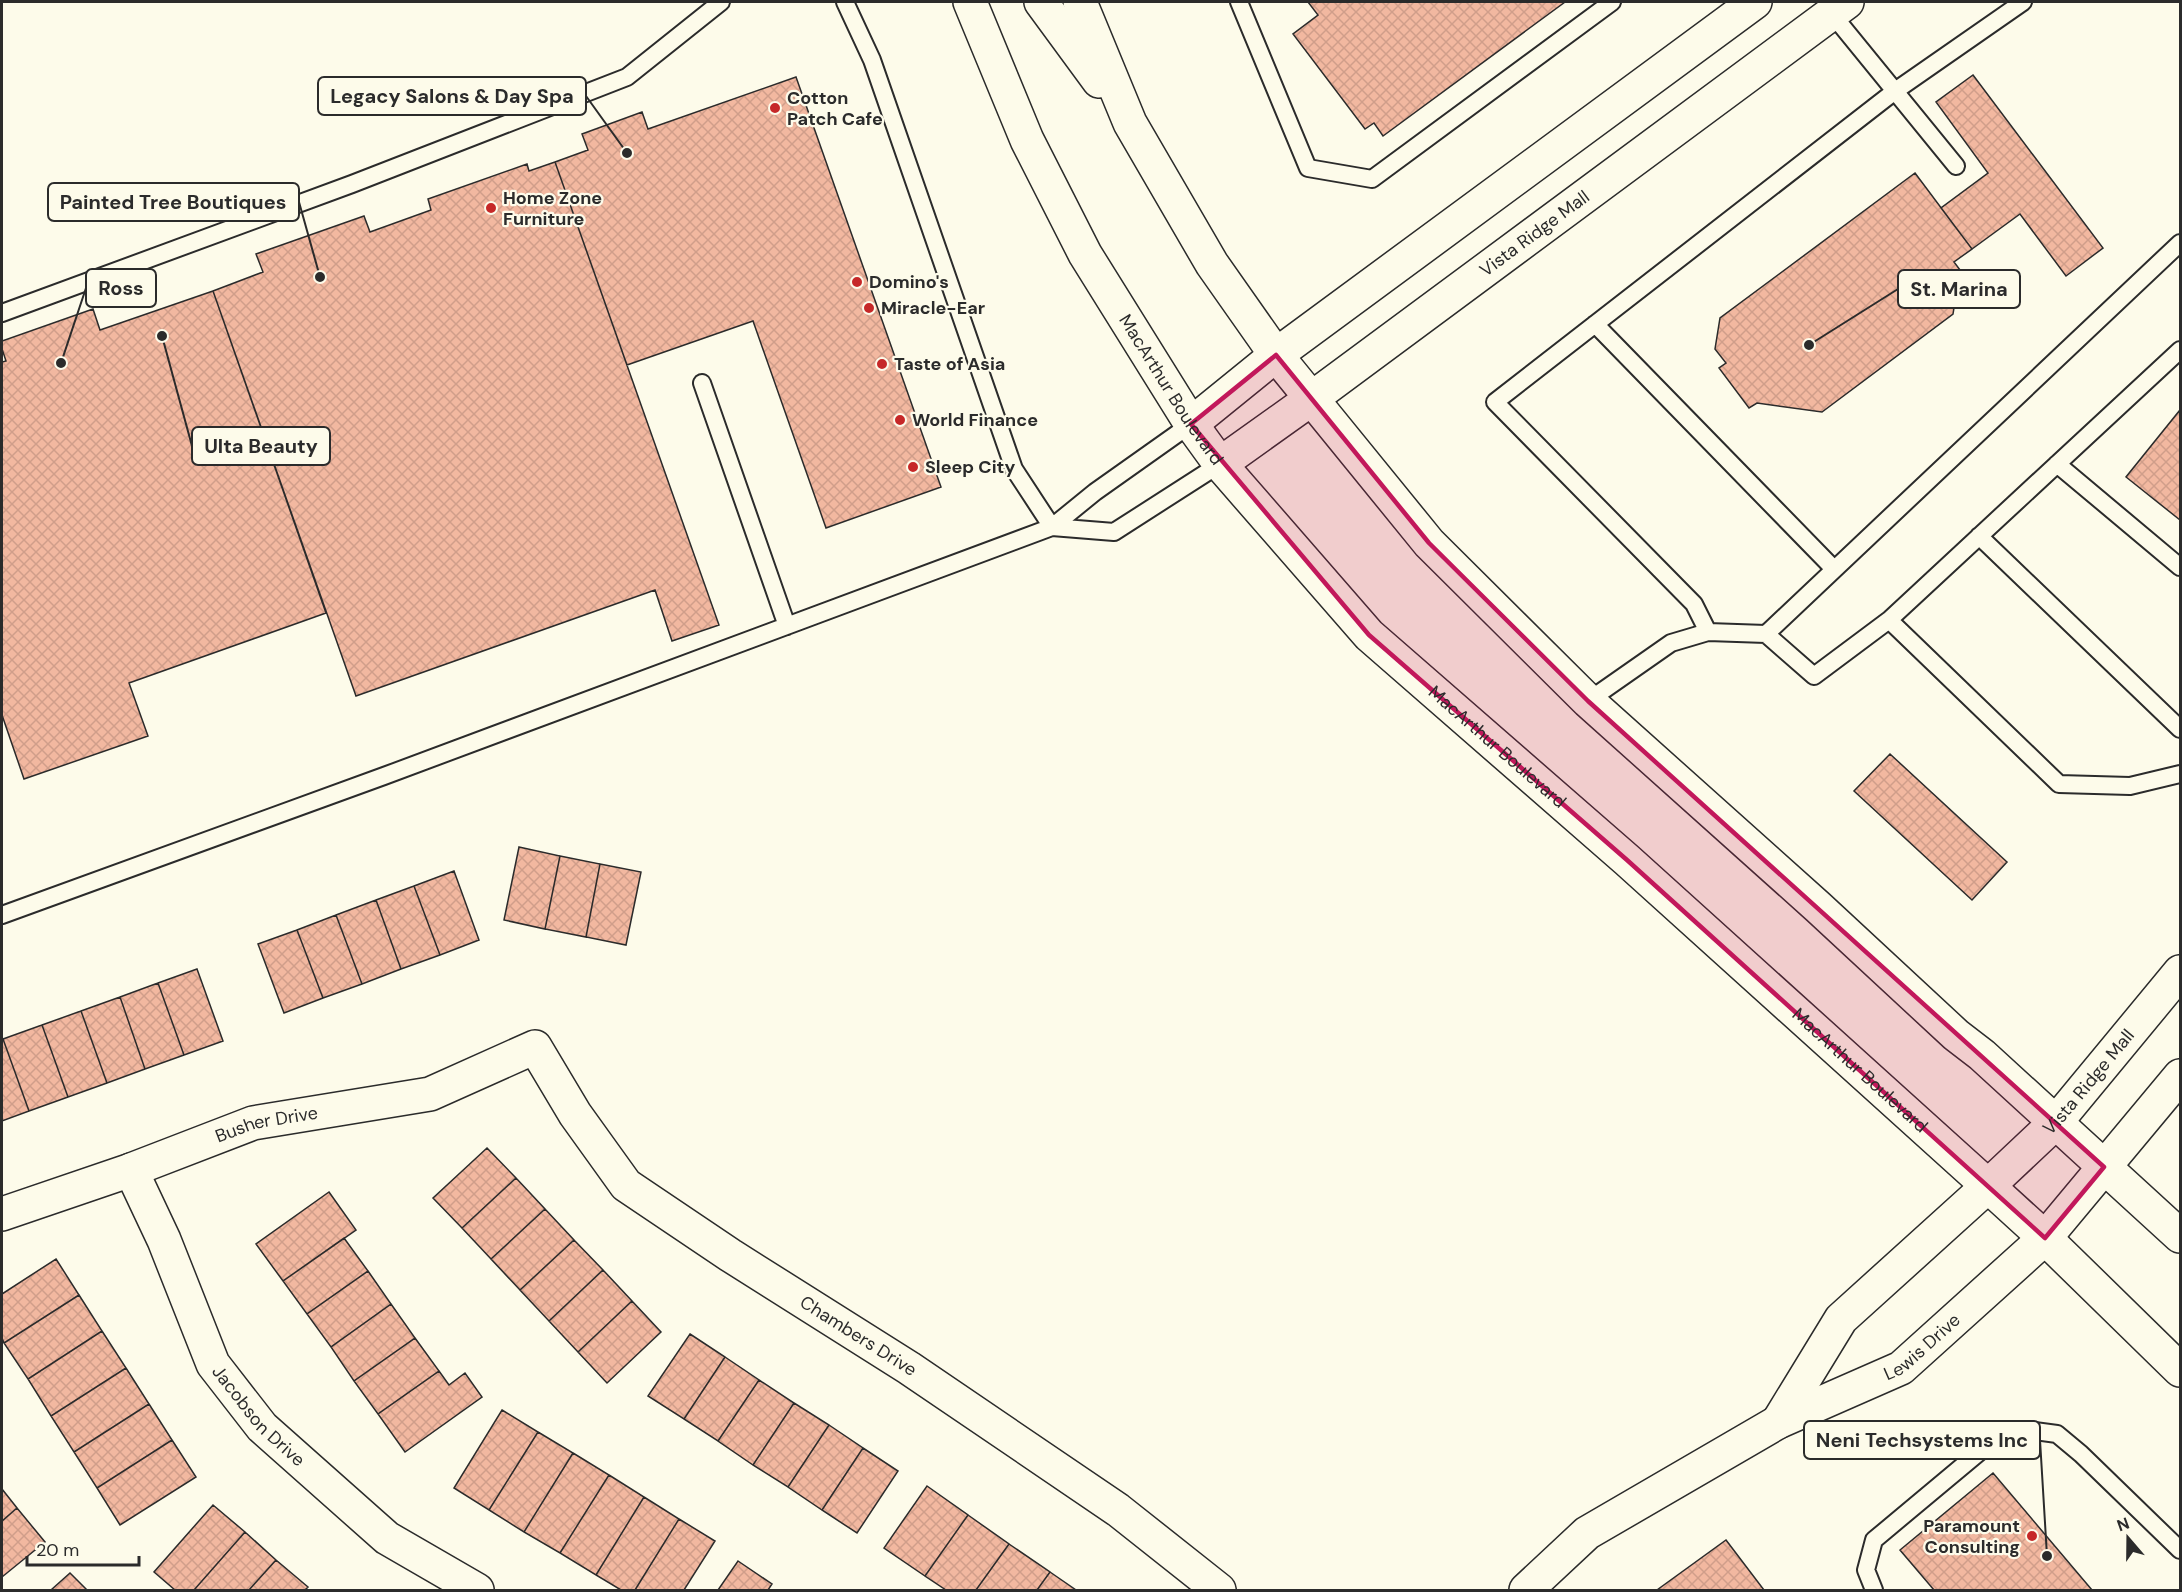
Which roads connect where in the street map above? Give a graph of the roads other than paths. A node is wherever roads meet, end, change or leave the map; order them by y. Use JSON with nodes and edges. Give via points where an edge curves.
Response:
{"nodes":[{"id":1,"x":721,"y":2,"type":"edge"},
{"id":2,"x":845,"y":2,"type":"edge"},
{"id":3,"x":970,"y":2,"type":"edge"},
{"id":4,"x":1041,"y":2,"type":"edge"},
{"id":5,"x":1080,"y":2,"type":"edge"},
{"id":6,"x":1239,"y":2,"type":"edge"},
{"id":7,"x":1612,"y":2,"type":"edge"},
{"id":8,"x":1755,"y":2,"type":"edge"},
{"id":9,"x":2023,"y":2,"type":"edge"},
{"id":10,"x":1833,"y":5,"type":"edge"},
{"id":11,"x":1895,"y":91,"type":"junction"},
{"id":12,"x":1130,"y":123,"type":"junction"},
{"id":13,"x":1956,"y":166,"type":"dead end"},
{"id":14,"x":2181,"y":243,"type":"edge"},
{"id":15,"x":2,"y":314,"type":"edge"},
{"id":16,"x":1595,"y":324,"type":"junction"},
{"id":17,"x":2181,"y":350,"type":"edge"},
{"id":18,"x":1276,"y":355,"type":"junction"},
{"id":19,"x":702,"y":382,"type":"dead end"},
{"id":20,"x":1311,"y":399,"type":"junction"},
{"id":21,"x":1191,"y":424,"type":"junction"},
{"id":22,"x":1220,"y":464,"type":"junction"},
{"id":23,"x":2057,"y":464,"type":"junction"},
{"id":24,"x":1052,"y":527,"type":"junction"},
{"id":25,"x":1979,"y":536,"type":"junction"},
{"id":26,"x":2181,"y":567,"type":"edge"},
{"id":27,"x":1834,"y":569,"type":"junction"},
{"id":28,"x":1889,"y":620,"type":"junction"},
{"id":29,"x":787,"y":626,"type":"junction"},
{"id":30,"x":1708,"y":633,"type":"junction"},
{"id":31,"x":1766,"y":634,"type":"junction"},
{"id":32,"x":1588,"y":701,"type":"junction"},
{"id":33,"x":2181,"y":729,"type":"edge"},
{"id":34,"x":2181,"y":774,"type":"edge"},
{"id":35,"x":2,"y":915,"type":"edge"},
{"id":36,"x":2181,"y":972,"type":"edge"},
{"id":37,"x":535,"y":1047,"type":"joint"},
{"id":38,"x":2181,"y":1076,"type":"edge"},
{"id":39,"x":2056,"y":1122,"type":"junction"},
{"id":40,"x":2104,"y":1167,"type":"junction"},
{"id":41,"x":131,"y":1170,"type":"junction"},
{"id":42,"x":1988,"y":1186,"type":"junction"},
{"id":43,"x":2,"y":1214,"type":"edge"},
{"id":44,"x":2181,"y":1236,"type":"edge"},
{"id":45,"x":2045,"y":1238,"type":"junction"},
{"id":46,"x":2181,"y":1370,"type":"edge"},
{"id":47,"x":1778,"y":1422,"type":"junction"},
{"id":48,"x":2181,"y":1550,"type":"edge"},
{"id":49,"x":477,"y":1590,"type":"edge"},
{"id":50,"x":1219,"y":1590,"type":"edge"},
{"id":51,"x":1526,"y":1590,"type":"edge"},
{"id":52,"x":1874,"y":1590,"type":"edge"}],
"edges":[{"from":1,"to":15,"type":"lane","via":[[627,77]]},
{"from":2,"to":24,"type":"lane","via":[[872,60],[1014,470]]},
{"from":3,"to":21,"type":"street","name":"MacArthur Boulevard","via":[[1027,140],[1085,254]]},
{"from":4,"to":12,"type":"street"},
{"from":5,"to":12,"type":"street"},
{"from":6,"to":7,"type":"lane","via":[[1308,168],[1372,179]]},
{"from":8,"to":18,"type":"street"},
{"from":9,"to":11,"type":"lane"},
{"from":10,"to":11,"type":"lane"},
{"from":10,"to":20,"type":"street","name":"Vista Ridge Mall"},
{"from":11,"to":13,"type":"lane"},
{"from":11,"to":16,"type":"lane"},
{"from":12,"to":18,"type":"street","via":[[1212,264]]},
{"from":14,"to":27,"type":"lane"},
{"from":16,"to":27,"type":"lane"},
{"from":16,"to":30,"type":"lane","via":[[1495,402],[1694,604]]},
{"from":17,"to":23,"type":"lane"},
{"from":18,"to":20,"type":"street"},
{"from":18,"to":21,"type":"street"},
{"from":19,"to":29,"type":"lane"},
{"from":20,"to":22,"type":"street","name":"Vista Ridge Mall"},
{"from":20,"to":32,"type":"street","via":[[1429,543]]},
{"from":21,"to":22,"type":"street","name":"MacArthur Boulevard"},
{"from":21,"to":24,"type":"lane"},
{"from":22,"to":24,"type":"lane","via":[[1114,532]]},
{"from":22,"to":42,"type":"street","name":"MacArthur Boulevard","via":[[1369,635],[1628,860]]},
{"from":23,"to":25,"type":"lane"},
{"from":23,"to":26,"type":"lane"},
{"from":24,"to":29,"type":"lane"},
{"from":25,"to":28,"type":"lane"},
{"from":25,"to":33,"type":"lane"},
{"from":27,"to":31,"type":"lane"},
{"from":28,"to":31,"type":"lane","via":[[1814,676]]},
{"from":28,"to":34,"type":"lane","via":[[2059,784],[2130,786]]},
{"from":29,"to":35,"type":"lane"},
{"from":30,"to":31,"type":"lane"},
{"from":30,"to":32,"type":"lane","via":[[1671,643]]},
{"from":32,"to":39,"type":"street"},
{"from":36,"to":39,"type":"street","name":"Vista Ridge Mall"},
{"from":37,"to":41,"type":"street","name":"Busher Drive","via":[[430,1094],[253,1123]]},
{"from":37,"to":50,"type":"street","name":"Chambers Drive","via":[[575,1114],[626,1185],[909,1368],[1118,1510]]},
{"from":38,"to":40,"type":"street"},
{"from":39,"to":40,"type":"street"},
{"from":39,"to":42,"type":"street","name":"Vista Ridge Mall"},
{"from":40,"to":44,"type":"street"},
{"from":40,"to":45,"type":"street"},
{"from":41,"to":43,"type":"street","name":"Busher Drive"},
{"from":41,"to":49,"type":"street","name":"Jacobson Drive","via":[[164,1240],[213,1364],[262,1427],[387,1538]]},
{"from":42,"to":45,"type":"street","name":"MacArthur Boulevard"},
{"from":42,"to":47,"type":"street","name":"Lewis Drive","via":[[1841,1319]]},
{"from":45,"to":46,"type":"street","name":"MacArthur Boulevard"},
{"from":45,"to":47,"type":"street","name":"Lewis Drive","via":[[1901,1368]]},
{"from":47,"to":51,"type":"street","name":"Lewis Drive","via":[[1587,1533]]},
{"from":48,"to":52,"type":"lane","via":[[2056,1434],[2028,1430],[1989,1444],[1874,1540],[1866,1570]]}]}
